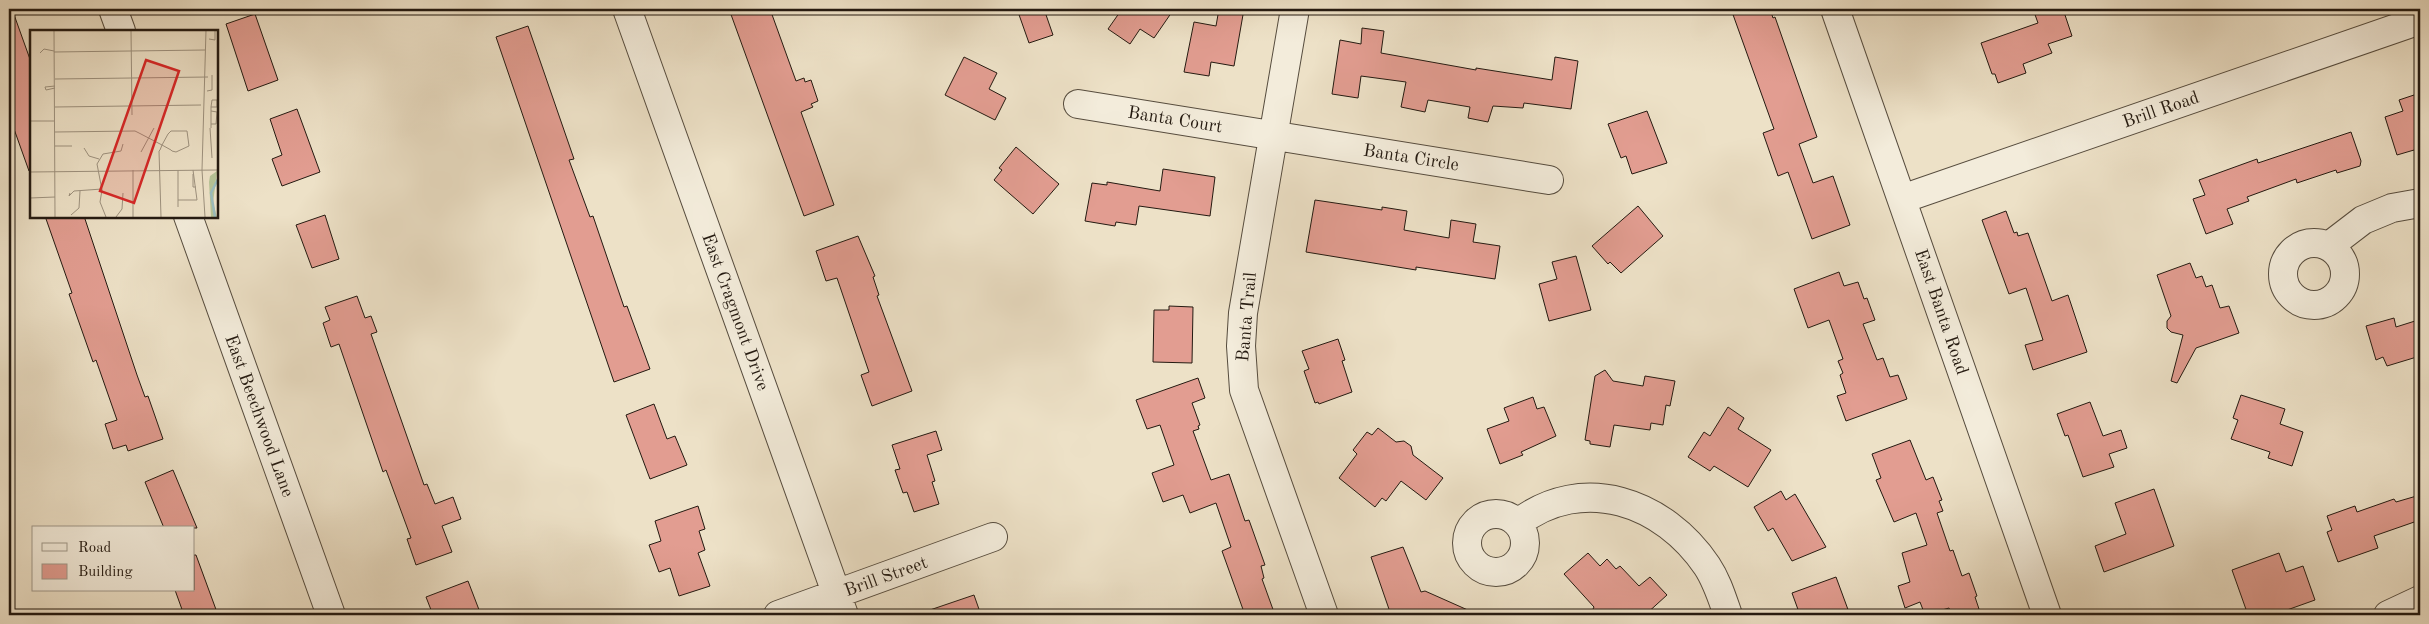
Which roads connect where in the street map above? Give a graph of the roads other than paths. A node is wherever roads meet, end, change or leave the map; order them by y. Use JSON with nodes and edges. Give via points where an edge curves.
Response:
{"nodes":[{"id":1,"x":113,"y":9,"type":"edge"},
{"id":2,"x":627,"y":9,"type":"edge"},
{"id":3,"x":1295,"y":9,"type":"edge"},
{"id":4,"x":1835,"y":9,"type":"edge"},
{"id":5,"x":2420,"y":20,"type":"edge"},
{"id":6,"x":121,"y":30,"type":"edge"},
{"id":7,"x":1078,"y":104,"type":"dead end"},
{"id":8,"x":1272,"y":136,"type":"junction"},
{"id":9,"x":1549,"y":180,"type":"dead end"},
{"id":10,"x":1902,"y":199,"type":"junction"},
{"id":11,"x":2420,"y":203,"type":"edge"},
{"id":12,"x":189,"y":218,"type":"edge"},
{"id":13,"x":2329,"y":246,"type":"dead end"},
{"id":14,"x":1518,"y":523,"type":"dead end"},
{"id":15,"x":993,"y":537,"type":"dead end"},
{"id":16,"x":2420,"y":600,"type":"edge"},
{"id":17,"x":840,"y":605,"type":"edge"},
{"id":18,"x":331,"y":615,"type":"edge"},
{"id":19,"x":778,"y":615,"type":"edge"},
{"id":20,"x":1324,"y":615,"type":"edge"},
{"id":21,"x":1728,"y":615,"type":"edge"},
{"id":22,"x":2047,"y":615,"type":"edge"},
{"id":23,"x":2388,"y":615,"type":"edge"}],
"edges":[{"from":1,"to":6,"type":"street"},
{"from":2,"to":17,"type":"street","name":"East Cragmont Drive"},
{"from":3,"to":8,"type":"street","name":"Banta Trail"},
{"from":4,"to":10,"type":"street","name":"East Banta Road"},
{"from":5,"to":10,"type":"street","name":"Brill Road"},
{"from":7,"to":8,"type":"street","name":"Banta Court"},
{"from":8,"to":9,"type":"street","name":"Banta Circle"},
{"from":8,"to":20,"type":"street","name":"Banta Trail","via":[[1244,313],[1241,346],[1244,390]]},
{"from":10,"to":22,"type":"street","name":"East Banta Road"},
{"from":11,"to":13,"type":"street","via":[[2392,208],[2363,220]]},
{"from":12,"to":18,"type":"street","name":"East Beechwood Lane"},
{"from":14,"to":21,"type":"street","via":[[1544,507],[1582,498],[1610,498],[1639,507],[1674,528],[1689,542],[1708,567]]},
{"from":15,"to":17,"type":"street","name":"Brill Street"},
{"from":16,"to":23,"type":"street"},
{"from":17,"to":19,"type":"street","name":"Brill Street"}]}
